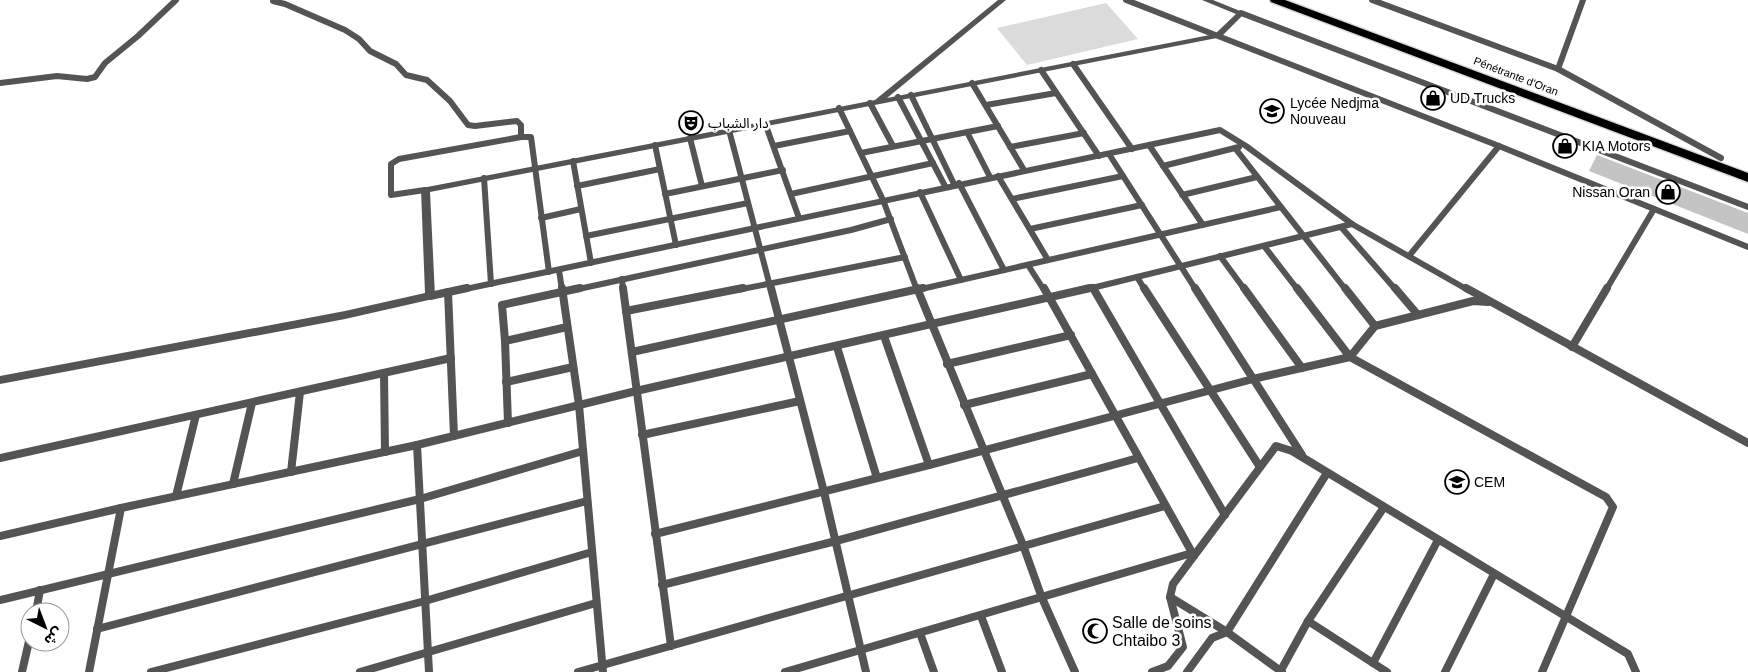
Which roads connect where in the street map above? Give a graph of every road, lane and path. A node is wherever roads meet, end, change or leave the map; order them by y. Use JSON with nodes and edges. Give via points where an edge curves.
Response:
{"nodes":[{"id":1,"x":176,"y":0,"type":"edge"},
{"id":2,"x":1002,"y":0,"type":"edge"},
{"id":3,"x":1126,"y":0,"type":"edge"},
{"id":4,"x":1206,"y":0,"type":"edge"},
{"id":5,"x":1275,"y":0,"type":"edge"},
{"id":6,"x":1292,"y":0,"type":"edge"},
{"id":7,"x":1372,"y":0,"type":"edge"},
{"id":8,"x":1583,"y":0,"type":"edge"},
{"id":9,"x":273,"y":1,"type":"edge"},
{"id":10,"x":1241,"y":14,"type":"junction"},
{"id":11,"x":1217,"y":36,"type":"junction"},
{"id":12,"x":1072,"y":64,"type":"junction"},
{"id":13,"x":1558,"y":69,"type":"junction"},
{"id":14,"x":1041,"y":70,"type":"junction"},
{"id":15,"x":0,"y":83,"type":"edge"},
{"id":16,"x":972,"y":83,"type":"junction"},
{"id":17,"x":1056,"y":93,"type":"junction"},
{"id":18,"x":911,"y":95,"type":"junction"},
{"id":19,"x":898,"y":97,"type":"junction"},
{"id":20,"x":873,"y":102,"type":"junction"},
{"id":21,"x":986,"y":105,"type":"junction"},
{"id":22,"x":839,"y":108,"type":"junction"},
{"id":23,"x":765,"y":123,"type":"junction"},
{"id":24,"x":998,"y":126,"type":"junction"},
{"id":25,"x":729,"y":130,"type":"junction"},
{"id":26,"x":850,"y":131,"type":"junction"},
{"id":27,"x":967,"y":132,"type":"junction"},
{"id":28,"x":1084,"y":133,"type":"junction"},
{"id":29,"x":521,"y":137,"type":"junction"},
{"id":30,"x":690,"y":138,"type":"junction"},
{"id":31,"x":932,"y":139,"type":"junction"},
{"id":32,"x":922,"y":140,"type":"junction"},
{"id":33,"x":655,"y":145,"type":"junction"},
{"id":34,"x":1149,"y":145,"type":"junction"},
{"id":35,"x":774,"y":146,"type":"junction"},
{"id":36,"x":893,"y":146,"type":"junction"},
{"id":37,"x":1246,"y":146,"type":"junction"},
{"id":38,"x":1499,"y":146,"type":"junction"},
{"id":39,"x":1010,"y":147,"type":"junction"},
{"id":40,"x":1235,"y":148,"type":"junction"},
{"id":41,"x":1132,"y":149,"type":"junction"},
{"id":42,"x":861,"y":153,"type":"junction"},
{"id":43,"x":1109,"y":154,"type":"junction"},
{"id":44,"x":1099,"y":156,"type":"junction"},
{"id":45,"x":1721,"y":158,"type":"junction"},
{"id":46,"x":573,"y":161,"type":"junction"},
{"id":47,"x":933,"y":163,"type":"junction"},
{"id":48,"x":1163,"y":166,"type":"junction"},
{"id":49,"x":534,"y":168,"type":"junction"},
{"id":50,"x":1748,"y":168,"type":"edge"},
{"id":51,"x":660,"y":169,"type":"junction"},
{"id":52,"x":782,"y":170,"type":"junction"},
{"id":53,"x":1024,"y":170,"type":"junction"},
{"id":54,"x":872,"y":176,"type":"junction"},
{"id":55,"x":994,"y":176,"type":"junction"},
{"id":56,"x":1123,"y":176,"type":"junction"},
{"id":57,"x":741,"y":177,"type":"junction"},
{"id":58,"x":1257,"y":177,"type":"junction"},
{"id":59,"x":484,"y":178,"type":"junction"},
{"id":60,"x":1748,"y":178,"type":"edge"},
{"id":61,"x":956,"y":184,"type":"junction"},
{"id":62,"x":577,"y":186,"type":"junction"},
{"id":63,"x":702,"y":186,"type":"junction"},
{"id":64,"x":945,"y":186,"type":"junction"},
{"id":65,"x":425,"y":190,"type":"junction"},
{"id":66,"x":920,"y":192,"type":"junction"},
{"id":67,"x":665,"y":194,"type":"junction"},
{"id":68,"x":790,"y":194,"type":"junction"},
{"id":69,"x":1182,"y":195,"type":"junction"},
{"id":70,"x":1012,"y":199,"type":"junction"},
{"id":71,"x":883,"y":200,"type":"junction"},
{"id":72,"x":748,"y":203,"type":"junction"},
{"id":73,"x":1142,"y":205,"type":"junction"},
{"id":74,"x":1281,"y":207,"type":"junction"},
{"id":75,"x":1748,"y":207,"type":"edge"},
{"id":76,"x":1654,"y":209,"type":"junction"},
{"id":77,"x":581,"y":210,"type":"junction"},
{"id":78,"x":541,"y":218,"type":"junction"},
{"id":79,"x":670,"y":218,"type":"junction"},
{"id":80,"x":799,"y":218,"type":"junction"},
{"id":81,"x":891,"y":219,"type":"junction"},
{"id":82,"x":1352,"y":224,"type":"junction"},
{"id":83,"x":1202,"y":225,"type":"junction"},
{"id":84,"x":1340,"y":227,"type":"junction"},
{"id":85,"x":754,"y":228,"type":"junction"},
{"id":86,"x":1030,"y":229,"type":"junction"},
{"id":87,"x":1161,"y":235,"type":"junction"},
{"id":88,"x":586,"y":236,"type":"junction"},
{"id":89,"x":1304,"y":236,"type":"junction"},
{"id":90,"x":676,"y":245,"type":"junction"},
{"id":91,"x":1264,"y":246,"type":"junction"},
{"id":92,"x":1748,"y":247,"type":"edge"},
{"id":93,"x":760,"y":249,"type":"junction"},
{"id":94,"x":1220,"y":256,"type":"junction"},
{"id":95,"x":1409,"y":256,"type":"junction"},
{"id":96,"x":906,"y":257,"type":"junction"},
{"id":97,"x":1048,"y":260,"type":"junction"},
{"id":98,"x":591,"y":263,"type":"junction"},
{"id":99,"x":1028,"y":264,"type":"junction"},
{"id":100,"x":1181,"y":266,"type":"junction"},
{"id":101,"x":559,"y":270,"type":"junction"},
{"id":102,"x":1004,"y":270,"type":"junction"},
{"id":103,"x":549,"y":272,"type":"junction"},
{"id":104,"x":1137,"y":277,"type":"junction"},
{"id":105,"x":622,"y":279,"type":"junction"},
{"id":106,"x":961,"y":280,"type":"junction"},
{"id":107,"x":491,"y":284,"type":"junction"},
{"id":108,"x":769,"y":284,"type":"junction"},
{"id":109,"x":1093,"y":288,"type":"junction"},
{"id":110,"x":918,"y":290,"type":"junction"},
{"id":111,"x":448,"y":292,"type":"junction"},
{"id":112,"x":562,"y":292,"type":"junction"},
{"id":113,"x":430,"y":296,"type":"junction"},
{"id":114,"x":1050,"y":298,"type":"junction"},
{"id":115,"x":1490,"y":302,"type":"junction"},
{"id":116,"x":626,"y":311,"type":"junction"},
{"id":117,"x":1418,"y":315,"type":"junction"},
{"id":118,"x":779,"y":321,"type":"junction"},
{"id":119,"x":931,"y":326,"type":"junction"},
{"id":120,"x":1374,"y":326,"type":"junction"},
{"id":121,"x":567,"y":327,"type":"junction"},
{"id":122,"x":1071,"y":335,"type":"junction"},
{"id":123,"x":884,"y":336,"type":"junction"},
{"id":124,"x":505,"y":341,"type":"junction"},
{"id":125,"x":1572,"y":346,"type":"junction"},
{"id":126,"x":837,"y":347,"type":"junction"},
{"id":127,"x":632,"y":352,"type":"junction"},
{"id":128,"x":1350,"y":357,"type":"junction"},
{"id":129,"x":451,"y":358,"type":"junction"},
{"id":130,"x":789,"y":358,"type":"junction"},
{"id":131,"x":946,"y":364,"type":"junction"},
{"id":132,"x":573,"y":367,"type":"junction"},
{"id":133,"x":1302,"y":368,"type":"junction"},
{"id":134,"x":384,"y":373,"type":"junction"},
{"id":135,"x":1092,"y":374,"type":"junction"},
{"id":136,"x":1253,"y":379,"type":"junction"},
{"id":137,"x":0,"y":380,"type":"edge"},
{"id":138,"x":506,"y":382,"type":"junction"},
{"id":139,"x":636,"y":391,"type":"junction"},
{"id":140,"x":300,"y":392,"type":"junction"},
{"id":141,"x":1209,"y":392,"type":"junction"},
{"id":142,"x":800,"y":401,"type":"junction"},
{"id":143,"x":252,"y":402,"type":"junction"},
{"id":144,"x":578,"y":405,"type":"junction"},
{"id":145,"x":964,"y":405,"type":"junction"},
{"id":146,"x":1160,"y":405,"type":"junction"},
{"id":147,"x":196,"y":415,"type":"junction"},
{"id":148,"x":1115,"y":417,"type":"junction"},
{"id":149,"x":508,"y":423,"type":"junction"},
{"id":150,"x":642,"y":435,"type":"junction"},
{"id":151,"x":454,"y":436,"type":"junction"},
{"id":152,"x":1748,"y":442,"type":"edge"},
{"id":153,"x":417,"y":446,"type":"junction"},
{"id":154,"x":583,"y":451,"type":"junction"},
{"id":155,"x":983,"y":451,"type":"junction"},
{"id":156,"x":385,"y":452,"type":"junction"},
{"id":157,"x":0,"y":458,"type":"edge"},
{"id":158,"x":1138,"y":458,"type":"junction"},
{"id":159,"x":1305,"y":459,"type":"junction"},
{"id":160,"x":929,"y":465,"type":"junction"},
{"id":161,"x":1260,"y":467,"type":"junction"},
{"id":162,"x":291,"y":472,"type":"junction"},
{"id":163,"x":1327,"y":473,"type":"junction"},
{"id":164,"x":877,"y":478,"type":"junction"},
{"id":165,"x":233,"y":484,"type":"junction"},
{"id":166,"x":824,"y":492,"type":"junction"},
{"id":167,"x":1002,"y":495,"type":"junction"},
{"id":168,"x":176,"y":496,"type":"junction"},
{"id":169,"x":420,"y":499,"type":"junction"},
{"id":170,"x":587,"y":501,"type":"junction"},
{"id":171,"x":1165,"y":506,"type":"junction"},
{"id":172,"x":1384,"y":507,"type":"junction"},
{"id":173,"x":121,"y":508,"type":"junction"},
{"id":174,"x":1225,"y":515,"type":"junction"},
{"id":175,"x":655,"y":534,"type":"junction"},
{"id":176,"x":0,"y":536,"type":"edge"},
{"id":177,"x":1438,"y":540,"type":"junction"},
{"id":178,"x":836,"y":541,"type":"junction"},
{"id":179,"x":422,"y":544,"type":"junction"},
{"id":180,"x":1023,"y":545,"type":"junction"},
{"id":181,"x":592,"y":552,"type":"junction"},
{"id":182,"x":1193,"y":555,"type":"junction"},
{"id":183,"x":108,"y":574,"type":"junction"},
{"id":184,"x":1494,"y":574,"type":"junction"},
{"id":185,"x":662,"y":585,"type":"junction"},
{"id":186,"x":40,"y":590,"type":"junction"},
{"id":187,"x":847,"y":594,"type":"junction"},
{"id":188,"x":1170,"y":597,"type":"junction"},
{"id":189,"x":1042,"y":598,"type":"junction"},
{"id":190,"x":0,"y":600,"type":"edge"},
{"id":191,"x":425,"y":601,"type":"junction"},
{"id":192,"x":38,"y":602,"type":"edge"},
{"id":193,"x":596,"y":604,"type":"junction"},
{"id":194,"x":981,"y":616,"type":"junction"},
{"id":195,"x":1566,"y":618,"type":"junction"},
{"id":196,"x":1308,"y":622,"type":"junction"},
{"id":197,"x":97,"y":629,"type":"junction"},
{"id":198,"x":1227,"y":632,"type":"junction"},
{"id":199,"x":920,"y":633,"type":"junction"},
{"id":200,"x":671,"y":646,"type":"junction"},
{"id":201,"x":860,"y":651,"type":"junction"},
{"id":202,"x":27,"y":652,"type":"edge"},
{"id":203,"x":428,"y":652,"type":"junction"},
{"id":204,"x":1373,"y":662,"type":"junction"},
{"id":205,"x":603,"y":669,"type":"edge"},
{"id":206,"x":22,"y":672,"type":"edge"},
{"id":207,"x":89,"y":672,"type":"edge"},
{"id":208,"x":150,"y":672,"type":"edge"},
{"id":209,"x":360,"y":672,"type":"edge"},
{"id":210,"x":429,"y":672,"type":"edge"},
{"id":211,"x":578,"y":672,"type":"edge"},
{"id":212,"x":785,"y":672,"type":"edge"},
{"id":213,"x":866,"y":672,"type":"edge"},
{"id":214,"x":934,"y":672,"type":"edge"},
{"id":215,"x":1002,"y":672,"type":"edge"},
{"id":216,"x":1075,"y":672,"type":"edge"},
{"id":217,"x":1152,"y":672,"type":"edge"},
{"id":218,"x":1187,"y":672,"type":"edge"},
{"id":219,"x":1281,"y":672,"type":"edge"},
{"id":220,"x":1388,"y":672,"type":"edge"},
{"id":221,"x":1445,"y":672,"type":"edge"},
{"id":222,"x":1542,"y":672,"type":"edge"},
{"id":223,"x":1636,"y":672,"type":"edge"}],
"edges":[{"from":1,"to":15,"type":"street","via":[[105,62],[95,76],[87,79],[58,76]]},
{"from":2,"to":20,"type":"street"},
{"from":3,"to":11,"type":"street"},
{"from":4,"to":10,"type":"street"},
{"from":5,"to":60,"type":"highway","name":"Pénétrante d'Oran"},
{"from":6,"to":45,"type":"highway","name":"Pénétrante d'Oran"},
{"from":7,"to":13,"type":"street"},
{"from":8,"to":13,"type":"street"},
{"from":9,"to":29,"type":"street","via":[[345,30],[370,51],[396,64],[406,75],[428,80],[450,100],[468,125],[517,121],[521,125]]},
{"from":10,"to":11,"type":"street"},
{"from":10,"to":75,"type":"street"},
{"from":11,"to":12,"type":"street"},
{"from":11,"to":38,"type":"street"},
{"from":12,"to":14,"type":"street"},
{"from":12,"to":41,"type":"street"},
{"from":13,"to":45,"type":"street"},
{"from":14,"to":16,"type":"street"},
{"from":14,"to":17,"type":"street"},
{"from":16,"to":18,"type":"street"},
{"from":16,"to":21,"type":"street"},
{"from":17,"to":21,"type":"street"},
{"from":17,"to":28,"type":"street"},
{"from":18,"to":19,"type":"street"},
{"from":18,"to":31,"type":"street"},
{"from":19,"to":20,"type":"street"},
{"from":19,"to":32,"type":"street"},
{"from":20,"to":22,"type":"street"},
{"from":20,"to":36,"type":"street"},
{"from":21,"to":24,"type":"street"},
{"from":22,"to":23,"type":"street"},
{"from":22,"to":26,"type":"street"},
{"from":23,"to":25,"type":"street"},
{"from":23,"to":35,"type":"street"},
{"from":24,"to":27,"type":"street"},
{"from":24,"to":39,"type":"street"},
{"from":25,"to":30,"type":"street"},
{"from":25,"to":57,"type":"street"},
{"from":26,"to":35,"type":"street"},
{"from":26,"to":42,"type":"street"},
{"from":27,"to":31,"type":"street"},
{"from":27,"to":55,"type":"street"},
{"from":28,"to":39,"type":"street"},
{"from":28,"to":44,"type":"street"},
{"from":29,"to":49,"type":"street","via":[[528,136],[532,140]]},
{"from":29,"to":65,"type":"street","via":[[392,162],[391,195]]},
{"from":30,"to":33,"type":"street"},
{"from":30,"to":63,"type":"street"},
{"from":31,"to":32,"type":"street"},
{"from":31,"to":61,"type":"street"},
{"from":32,"to":36,"type":"street"},
{"from":32,"to":47,"type":"street"},
{"from":33,"to":46,"type":"street"},
{"from":33,"to":51,"type":"street"},
{"from":34,"to":37,"type":"street","via":[[1220,130]]},
{"from":34,"to":41,"type":"street"},
{"from":34,"to":48,"type":"street"},
{"from":35,"to":52,"type":"street"},
{"from":36,"to":42,"type":"street"},
{"from":37,"to":40,"type":"street"},
{"from":37,"to":82,"type":"street"},
{"from":38,"to":76,"type":"street"},
{"from":38,"to":95,"type":"street"},
{"from":39,"to":53,"type":"street"},
{"from":40,"to":48,"type":"street"},
{"from":40,"to":58,"type":"street"},
{"from":41,"to":43,"type":"street"},
{"from":42,"to":54,"type":"street"},
{"from":43,"to":44,"type":"street"},
{"from":43,"to":56,"type":"street"},
{"from":44,"to":53,"type":"street"},
{"from":45,"to":50,"type":"highway","name":"Pénétrante d'Oran"},
{"from":46,"to":49,"type":"street"},
{"from":46,"to":62,"type":"street"},
{"from":47,"to":54,"type":"street"},
{"from":47,"to":64,"type":"street"},
{"from":48,"to":69,"type":"street"},
{"from":49,"to":59,"type":"street"},
{"from":49,"to":78,"type":"street"},
{"from":51,"to":62,"type":"street"},
{"from":51,"to":67,"type":"street"},
{"from":52,"to":57,"type":"street"},
{"from":52,"to":68,"type":"street"},
{"from":53,"to":55,"type":"street"},
{"from":54,"to":68,"type":"street"},
{"from":54,"to":71,"type":"street"},
{"from":55,"to":61,"type":"street"},
{"from":55,"to":70,"type":"street"},
{"from":56,"to":70,"type":"street"},
{"from":56,"to":73,"type":"street"},
{"from":57,"to":63,"type":"street"},
{"from":57,"to":72,"type":"street"},
{"from":58,"to":69,"type":"street"},
{"from":58,"to":74,"type":"street"},
{"from":59,"to":65,"type":"street"},
{"from":59,"to":107,"type":"street"},
{"from":61,"to":64,"type":"street"},
{"from":61,"to":102,"type":"street"},
{"from":62,"to":77,"type":"street"},
{"from":63,"to":67,"type":"street"},
{"from":64,"to":66,"type":"street"},
{"from":65,"to":113,"type":"street"},
{"from":66,"to":71,"type":"street"},
{"from":66,"to":106,"type":"street"},
{"from":67,"to":79,"type":"street"},
{"from":68,"to":80,"type":"street"},
{"from":69,"to":83,"type":"street"},
{"from":70,"to":86,"type":"street"},
{"from":71,"to":80,"type":"street"},
{"from":71,"to":81,"type":"street"},
{"from":72,"to":79,"type":"street"},
{"from":72,"to":85,"type":"street"},
{"from":73,"to":86,"type":"street"},
{"from":73,"to":87,"type":"street"},
{"from":74,"to":83,"type":"street"},
{"from":74,"to":89,"type":"street"},
{"from":76,"to":92,"type":"street"},
{"from":76,"to":125,"type":"street"},
{"from":77,"to":78,"type":"street"},
{"from":77,"to":88,"type":"street"},
{"from":78,"to":103,"type":"street"},
{"from":79,"to":88,"type":"street"},
{"from":79,"to":90,"type":"street"},
{"from":80,"to":85,"type":"street"},
{"from":81,"to":93,"type":"street"},
{"from":81,"to":96,"type":"street"},
{"from":82,"to":84,"type":"street"},
{"from":82,"to":95,"type":"street"},
{"from":83,"to":87,"type":"street"},
{"from":84,"to":89,"type":"street"},
{"from":84,"to":117,"type":"street"},
{"from":85,"to":90,"type":"street"},
{"from":85,"to":93,"type":"street"},
{"from":86,"to":97,"type":"street"},
{"from":87,"to":97,"type":"street"},
{"from":87,"to":100,"type":"street"},
{"from":88,"to":98,"type":"street"},
{"from":89,"to":91,"type":"street"},
{"from":89,"to":120,"type":"street"},
{"from":90,"to":98,"type":"street"},
{"from":91,"to":94,"type":"street"},
{"from":91,"to":128,"type":"street"},
{"from":93,"to":105,"type":"street"},
{"from":93,"to":108,"type":"street"},
{"from":94,"to":100,"type":"street"},
{"from":94,"to":133,"type":"street"},
{"from":95,"to":115,"type":"street"},
{"from":96,"to":108,"type":"street"},
{"from":96,"to":110,"type":"street"},
{"from":97,"to":99,"type":"street"},
{"from":98,"to":101,"type":"street"},
{"from":99,"to":102,"type":"street"},
{"from":99,"to":114,"type":"street"},
{"from":100,"to":104,"type":"street"},
{"from":100,"to":136,"type":"street"},
{"from":101,"to":103,"type":"street"},
{"from":101,"to":112,"type":"street"},
{"from":102,"to":106,"type":"street"},
{"from":103,"to":107,"type":"street"},
{"from":104,"to":109,"type":"street"},
{"from":104,"to":141,"type":"street"},
{"from":105,"to":112,"type":"street"},
{"from":105,"to":116,"type":"street"},
{"from":106,"to":110,"type":"street"},
{"from":107,"to":111,"type":"street"},
{"from":108,"to":116,"type":"street"},
{"from":108,"to":118,"type":"street"},
{"from":109,"to":114,"type":"street"},
{"from":109,"to":146,"type":"street"},
{"from":110,"to":118,"type":"street"},
{"from":110,"to":119,"type":"street"},
{"from":111,"to":113,"type":"street"},
{"from":111,"to":129,"type":"street"},
{"from":112,"to":121,"type":"street"},
{"from":112,"to":124,"type":"street","via":[[502,305]]},
{"from":113,"to":137,"type":"street"},
{"from":114,"to":119,"type":"street"},
{"from":114,"to":122,"type":"street"},
{"from":115,"to":117,"type":"street","via":[[1473,301]]},
{"from":115,"to":125,"type":"street"},
{"from":116,"to":127,"type":"street"},
{"from":117,"to":120,"type":"street"},
{"from":118,"to":127,"type":"street"},
{"from":118,"to":130,"type":"street"},
{"from":119,"to":123,"type":"street"},
{"from":119,"to":131,"type":"street"},
{"from":120,"to":128,"type":"street"},
{"from":121,"to":124,"type":"street"},
{"from":121,"to":132,"type":"street"},
{"from":122,"to":131,"type":"street"},
{"from":122,"to":135,"type":"street"},
{"from":123,"to":126,"type":"street"},
{"from":123,"to":160,"type":"street"},
{"from":124,"to":138,"type":"street"},
{"from":125,"to":152,"type":"street"},
{"from":126,"to":130,"type":"street"},
{"from":126,"to":164,"type":"street"},
{"from":127,"to":139,"type":"street"},
{"from":128,"to":133,"type":"street"},
{"from":128,"to":195,"type":"street","via":[[1606,497],[1613,507]]},
{"from":129,"to":134,"type":"street"},
{"from":129,"to":151,"type":"street"},
{"from":130,"to":139,"type":"street"},
{"from":130,"to":142,"type":"street"},
{"from":131,"to":145,"type":"street"},
{"from":132,"to":138,"type":"street"},
{"from":132,"to":144,"type":"street"},
{"from":133,"to":136,"type":"street"},
{"from":134,"to":140,"type":"street"},
{"from":134,"to":156,"type":"street"},
{"from":135,"to":145,"type":"street"},
{"from":135,"to":148,"type":"street"},
{"from":136,"to":141,"type":"street"},
{"from":136,"to":159,"type":"street"},
{"from":138,"to":149,"type":"street"},
{"from":139,"to":144,"type":"street"},
{"from":139,"to":150,"type":"street"},
{"from":140,"to":143,"type":"street"},
{"from":140,"to":162,"type":"street"},
{"from":141,"to":146,"type":"street"},
{"from":141,"to":161,"type":"street"},
{"from":142,"to":150,"type":"street"},
{"from":142,"to":166,"type":"street"},
{"from":143,"to":147,"type":"street"},
{"from":143,"to":165,"type":"street"},
{"from":144,"to":149,"type":"street"},
{"from":144,"to":154,"type":"street"},
{"from":145,"to":155,"type":"street"},
{"from":146,"to":148,"type":"street"},
{"from":146,"to":174,"type":"street"},
{"from":147,"to":157,"type":"street"},
{"from":147,"to":168,"type":"street"},
{"from":148,"to":155,"type":"street"},
{"from":148,"to":158,"type":"street"},
{"from":149,"to":151,"type":"street"},
{"from":150,"to":175,"type":"street"},
{"from":151,"to":153,"type":"street"},
{"from":153,"to":156,"type":"street"},
{"from":153,"to":169,"type":"street"},
{"from":154,"to":169,"type":"street"},
{"from":154,"to":170,"type":"street"},
{"from":155,"to":160,"type":"street"},
{"from":155,"to":167,"type":"street"},
{"from":156,"to":162,"type":"street"},
{"from":158,"to":167,"type":"street"},
{"from":158,"to":171,"type":"street"},
{"from":159,"to":161,"type":"street","via":[[1276,446]]},
{"from":159,"to":163,"type":"street"},
{"from":160,"to":164,"type":"street"},
{"from":161,"to":174,"type":"street"},
{"from":162,"to":165,"type":"street"},
{"from":163,"to":172,"type":"street"},
{"from":163,"to":198,"type":"street"},
{"from":164,"to":166,"type":"street"},
{"from":165,"to":168,"type":"street"},
{"from":166,"to":175,"type":"street"},
{"from":166,"to":178,"type":"street"},
{"from":167,"to":178,"type":"street"},
{"from":167,"to":180,"type":"street"},
{"from":168,"to":173,"type":"street"},
{"from":169,"to":179,"type":"street"},
{"from":169,"to":183,"type":"street"},
{"from":170,"to":179,"type":"street"},
{"from":170,"to":181,"type":"street"},
{"from":171,"to":180,"type":"street"},
{"from":171,"to":182,"type":"street"},
{"from":172,"to":177,"type":"street"},
{"from":172,"to":196,"type":"street"},
{"from":173,"to":176,"type":"street"},
{"from":173,"to":183,"type":"street"},
{"from":174,"to":182,"type":"street"},
{"from":175,"to":185,"type":"street"},
{"from":177,"to":184,"type":"street"},
{"from":177,"to":204,"type":"street"},
{"from":178,"to":185,"type":"street"},
{"from":178,"to":187,"type":"street"},
{"from":179,"to":191,"type":"street"},
{"from":179,"to":197,"type":"street"},
{"from":180,"to":187,"type":"street"},
{"from":180,"to":189,"type":"street"},
{"from":181,"to":191,"type":"street"},
{"from":181,"to":193,"type":"street"},
{"from":182,"to":188,"type":"street","via":[[1173,584]]},
{"from":182,"to":189,"type":"street"},
{"from":183,"to":186,"type":"street"},
{"from":183,"to":197,"type":"street"},
{"from":184,"to":195,"type":"street"},
{"from":184,"to":221,"type":"street"},
{"from":185,"to":200,"type":"street"},
{"from":186,"to":190,"type":"street"},
{"from":186,"to":192,"type":"street"},
{"from":187,"to":200,"type":"street"},
{"from":187,"to":201,"type":"street"},
{"from":188,"to":198,"type":"street"},
{"from":188,"to":217,"type":"street","via":[[1183,647],[1168,666]]},
{"from":189,"to":194,"type":"street"},
{"from":189,"to":216,"type":"street"},
{"from":191,"to":203,"type":"street"},
{"from":191,"to":208,"type":"street"},
{"from":193,"to":203,"type":"street"},
{"from":193,"to":205,"type":"street"},
{"from":194,"to":199,"type":"street"},
{"from":194,"to":215,"type":"street"},
{"from":195,"to":222,"type":"street"},
{"from":195,"to":223,"type":"street","via":[[1628,654]]},
{"from":196,"to":204,"type":"street"},
{"from":196,"to":219,"type":"street"},
{"from":197,"to":207,"type":"street"},
{"from":198,"to":218,"type":"street","via":[[1212,638]]},
{"from":198,"to":219,"type":"street"},
{"from":199,"to":201,"type":"street"},
{"from":199,"to":214,"type":"street"},
{"from":200,"to":205,"type":"street"},
{"from":201,"to":212,"type":"street"},
{"from":201,"to":213,"type":"street"},
{"from":202,"to":206,"type":"street"},
{"from":203,"to":209,"type":"street"},
{"from":203,"to":210,"type":"street"},
{"from":204,"to":220,"type":"street"},
{"from":205,"to":211,"type":"street"}]}
